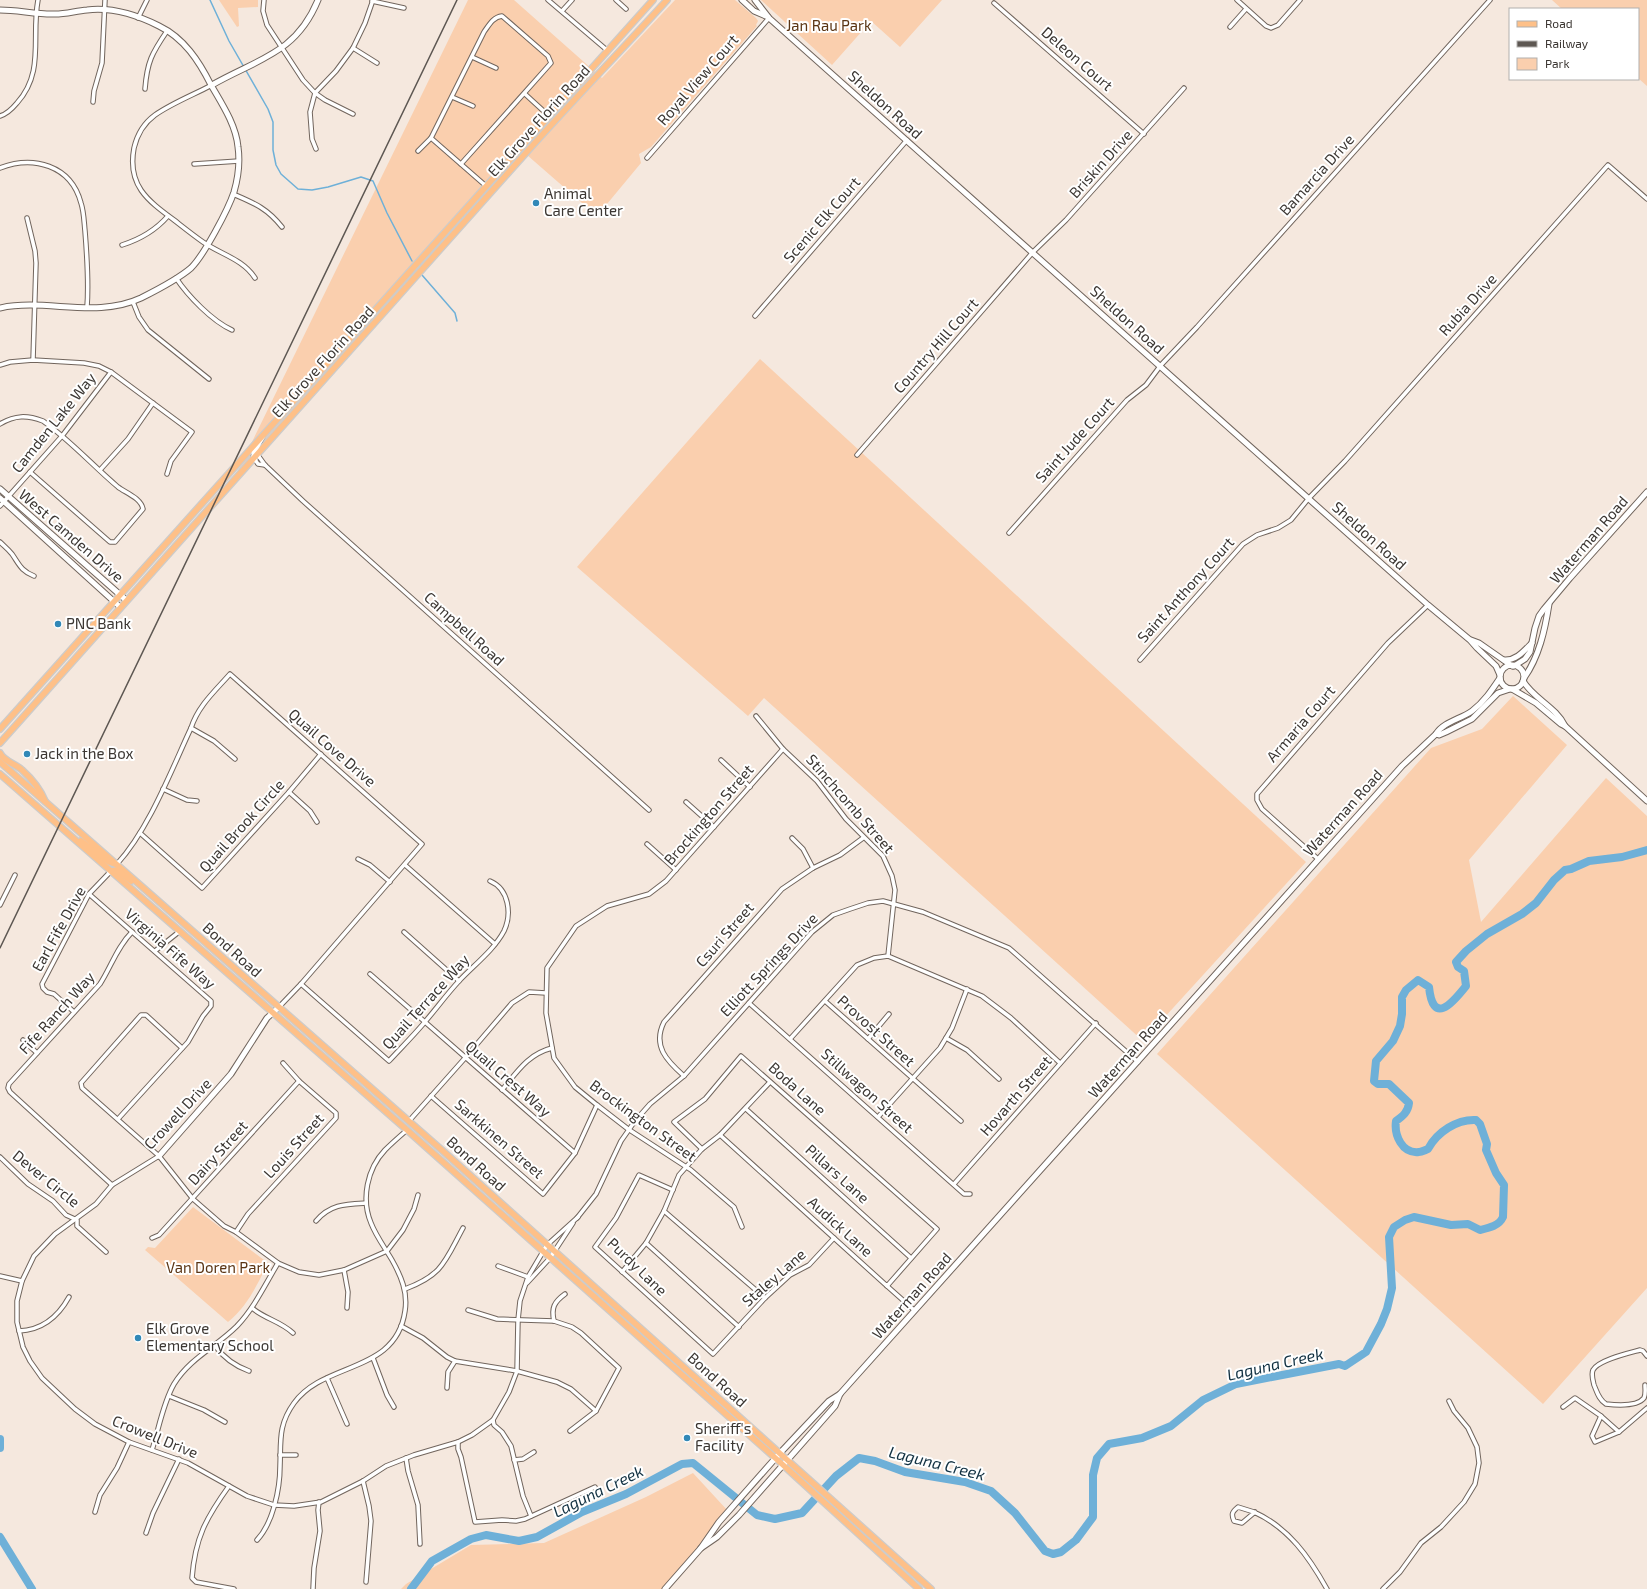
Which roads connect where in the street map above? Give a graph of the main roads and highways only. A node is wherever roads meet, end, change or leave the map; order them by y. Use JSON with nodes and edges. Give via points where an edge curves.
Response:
{"nodes":[{"id":1,"x":318,"y":0,"type":"edge"},
{"id":2,"x":653,"y":0,"type":"edge"},
{"id":3,"x":667,"y":0,"type":"edge"},
{"id":4,"x":742,"y":0,"type":"edge"},
{"id":5,"x":755,"y":0,"type":"edge"},
{"id":6,"x":0,"y":10,"type":"edge"},
{"id":7,"x":769,"y":18,"type":"junction"},
{"id":8,"x":608,"y":51,"type":"junction"},
{"id":9,"x":606,"y":66,"type":"junction"},
{"id":10,"x":212,"y":85,"type":"junction"},
{"id":11,"x":499,"y":171,"type":"junction"},
{"id":12,"x":493,"y":190,"type":"junction"},
{"id":13,"x":0,"y":308,"type":"edge"},
{"id":14,"x":264,"y":434,"type":"junction"},
{"id":15,"x":255,"y":456,"type":"junction"},
{"id":16,"x":0,"y":489,"type":"edge"},
{"id":17,"x":1647,"y":492,"type":"edge"},
{"id":18,"x":1,"y":502,"type":"edge"},
{"id":19,"x":120,"y":595,"type":"junction"},
{"id":20,"x":126,"y":600,"type":"junction"},
{"id":21,"x":115,"y":601,"type":"junction"},
{"id":22,"x":1549,"y":604,"type":"junction"},
{"id":23,"x":120,"y":607,"type":"junction"},
{"id":24,"x":86,"y":633,"type":"junction"},
{"id":25,"x":1470,"y":640,"type":"junction"},
{"id":26,"x":1532,"y":643,"type":"junction"},
{"id":27,"x":74,"y":659,"type":"junction"},
{"id":28,"x":1504,"y":660,"type":"junction"},
{"id":29,"x":60,"y":663,"type":"junction"},
{"id":30,"x":1513,"y":666,"type":"junction"},
{"id":31,"x":1500,"y":676,"type":"junction"},
{"id":32,"x":55,"y":680,"type":"junction"},
{"id":33,"x":1523,"y":680,"type":"junction"},
{"id":34,"x":1511,"y":689,"type":"junction"},
{"id":35,"x":1565,"y":726,"type":"junction"},
{"id":36,"x":0,"y":729,"type":"edge"},
{"id":37,"x":1436,"y":734,"type":"junction"},
{"id":38,"x":0,"y":744,"type":"edge"},
{"id":39,"x":0,"y":753,"type":"edge"},
{"id":40,"x":0,"y":762,"type":"edge"},
{"id":41,"x":0,"y":774,"type":"edge"},
{"id":42,"x":1647,"y":801,"type":"edge"},
{"id":43,"x":46,"y":803,"type":"junction"},
{"id":44,"x":74,"y":839,"type":"junction"},
{"id":45,"x":117,"y":864,"type":"junction"},
{"id":46,"x":111,"y":871,"type":"junction"},
{"id":47,"x":156,"y":898,"type":"junction"},
{"id":48,"x":180,"y":930,"type":"junction"},
{"id":49,"x":220,"y":955,"type":"junction"},
{"id":50,"x":278,"y":1008,"type":"junction"},
{"id":51,"x":273,"y":1013,"type":"junction"},
{"id":52,"x":407,"y":1130,"type":"junction"},
{"id":53,"x":444,"y":1152,"type":"junction"},
{"id":54,"x":159,"y":1156,"type":"road end"},
{"id":55,"x":840,"y":1394,"type":"junction"},
{"id":56,"x":780,"y":1453,"type":"junction"},
{"id":57,"x":775,"y":1458,"type":"junction"},
{"id":58,"x":787,"y":1459,"type":"junction"},
{"id":59,"x":782,"y":1464,"type":"junction"},
{"id":60,"x":701,"y":1548,"type":"junction"},
{"id":61,"x":665,"y":1589,"type":"edge"},
{"id":62,"x":920,"y":1589,"type":"edge"},
{"id":63,"x":926,"y":1589,"type":"edge"},
{"id":64,"x":931,"y":1589,"type":"edge"}],
"edges":[{"from":1,"to":10,"type":"main road","via":[[309,19],[290,42],[275,53]]},
{"from":2,"to":8,"type":"main road","name":"Elk Grove Florin Road"},
{"from":3,"to":9,"type":"main road","name":"Elk Grove Florin Road"},
{"from":4,"to":7,"type":"main road","name":"Sheldon Road","via":[[754,11]]},
{"from":5,"to":7,"type":"main road","name":"Sheldon Road"},
{"from":6,"to":10,"type":"main road","via":[[37,14],[104,10],[138,18],[167,30],[189,48]]},
{"from":7,"to":25,"type":"main road","name":"Sheldon Road"},
{"from":8,"to":9,"type":"main road","via":[[610,56],[606,60]]},
{"from":8,"to":11,"type":"main road","name":"Elk Grove Florin Road"},
{"from":9,"to":12,"type":"main road","name":"Elk Grove Florin Road"},
{"from":10,"to":13,"type":"main road","via":[[236,136],[239,161],[233,194],[207,245],[192,267],[133,302],[115,307]]},
{"from":11,"to":12,"type":"main road"},
{"from":11,"to":14,"type":"main road","name":"Elk Grove Florin Road"},
{"from":12,"to":15,"type":"main road","name":"Elk Grove Florin Road"},
{"from":14,"to":15,"type":"main road","via":[[254,452]]},
{"from":14,"to":19,"type":"main road","name":"Elk Grove Florin Road"},
{"from":15,"to":20,"type":"main road","name":"Elk Grove Florin Road"},
{"from":16,"to":19,"type":"main road","name":"West Camden Drive"},
{"from":17,"to":22,"type":"main road","name":"Waterman Road"},
{"from":18,"to":21,"type":"main road","name":"West Camden Drive"},
{"from":19,"to":20,"type":"main road","name":"West Camden Drive"},
{"from":19,"to":21,"type":"main road","name":"Elk Grove Florin Road"},
{"from":20,"to":23,"type":"main road","name":"Elk Grove Florin Road"},
{"from":21,"to":23,"type":"main road","name":"West Camden Drive"},
{"from":21,"to":24,"type":"main road","name":"Elk Grove Florin Road"},
{"from":22,"to":26,"type":"main road","name":"Waterman Road","via":[[1539,616]]},
{"from":22,"to":33,"type":"main road","name":"Waterman Road","via":[[1538,653]]},
{"from":23,"to":27,"type":"main road","name":"Elk Grove Florin Road"},
{"from":24,"to":27,"type":"main road","via":[[74,654]]},
{"from":24,"to":29,"type":"main road","name":"Elk Grove Florin Road"},
{"from":25,"to":28,"type":"main road","name":"Sheldon Road"},
{"from":25,"to":31,"type":"main road","name":"Sheldon Road","via":[[1496,666]]},
{"from":26,"to":28,"type":"main road","via":[[1519,655]]},
{"from":26,"to":30,"type":"main road","name":"Waterman Road","via":[[1528,656]]},
{"from":27,"to":32,"type":"main road","name":"Elk Grove Florin Road"},
{"from":28,"to":30,"type":"main road","name":"Sheldon Road"},
{"from":29,"to":32,"type":"main road"},
{"from":29,"to":36,"type":"main road","name":"Elk Grove Florin Road"},
{"from":30,"to":31,"type":"main road","via":[[1506,668]]},
{"from":30,"to":33,"type":"main road","via":[[1521,670]]},
{"from":31,"to":34,"type":"main road","via":[[1503,685]]},
{"from":31,"to":37,"type":"main road","name":"Waterman Road","via":[[1479,705],[1443,726]]},
{"from":32,"to":38,"type":"main road","name":"Elk Grove Florin Road"},
{"from":33,"to":34,"type":"main road","via":[[1518,687]]},
{"from":33,"to":35,"type":"main road","via":[[1530,692],[1562,719]]},
{"from":34,"to":35,"type":"main road","via":[[1526,696]]},
{"from":34,"to":37,"type":"main road","name":"Waterman Road","via":[[1498,693],[1472,719],[1440,735]]},
{"from":35,"to":42,"type":"main road"},
{"from":37,"to":55,"type":"main road","name":"Waterman Road","via":[[1402,766],[1318,859]]},
{"from":39,"to":43,"type":"main road","via":[[3,758],[30,777]]},
{"from":40,"to":43,"type":"main road","name":"Bond Road"},
{"from":41,"to":44,"type":"main road","name":"Bond Road"},
{"from":43,"to":45,"type":"main road","name":"Bond Road"},
{"from":44,"to":45,"type":"main road","via":[[83,842],[109,862]]},
{"from":44,"to":46,"type":"main road","name":"Bond Road"},
{"from":45,"to":47,"type":"main road","name":"Bond Road"},
{"from":46,"to":47,"type":"main road","via":[[117,870],[148,896]]},
{"from":46,"to":48,"type":"main road","name":"Bond Road"},
{"from":47,"to":49,"type":"main road","name":"Bond Road"},
{"from":48,"to":49,"type":"main road","via":[[186,930],[212,952]]},
{"from":48,"to":51,"type":"main road","name":"Bond Road"},
{"from":49,"to":50,"type":"main road","name":"Bond Road"},
{"from":50,"to":51,"type":"main road","name":"Crowell Drive"},
{"from":50,"to":53,"type":"main road","name":"Bond Road"},
{"from":51,"to":52,"type":"main road","name":"Bond Road"},
{"from":51,"to":54,"type":"main road","name":"Crowell Drive","via":[[267,1018],[231,1074]]},
{"from":52,"to":53,"type":"main road","via":[[412,1131],[436,1151]]},
{"from":52,"to":57,"type":"main road","name":"Bond Road"},
{"from":53,"to":56,"type":"main road","name":"Bond Road"},
{"from":55,"to":56,"type":"main road","name":"Waterman Road","via":[[829,1400]]},
{"from":55,"to":58,"type":"main road","name":"Waterman Road","via":[[835,1406]]},
{"from":56,"to":57,"type":"main road","name":"Waterman Road"},
{"from":56,"to":58,"type":"main road","name":"Bond Road"},
{"from":57,"to":59,"type":"main road","name":"Bond Road"},
{"from":57,"to":60,"type":"main road","name":"Waterman Road","via":[[719,1522]]},
{"from":58,"to":59,"type":"main road","name":"Waterman Road"},
{"from":58,"to":64,"type":"main road","name":"Bond Road"},
{"from":59,"to":60,"type":"main road","name":"Waterman Road","via":[[717,1537]]},
{"from":59,"to":62,"type":"main road","name":"Bond Road"},
{"from":60,"to":61,"type":"main road","name":"Waterman Road"},
{"from":62,"to":63,"type":"main road"}]}
